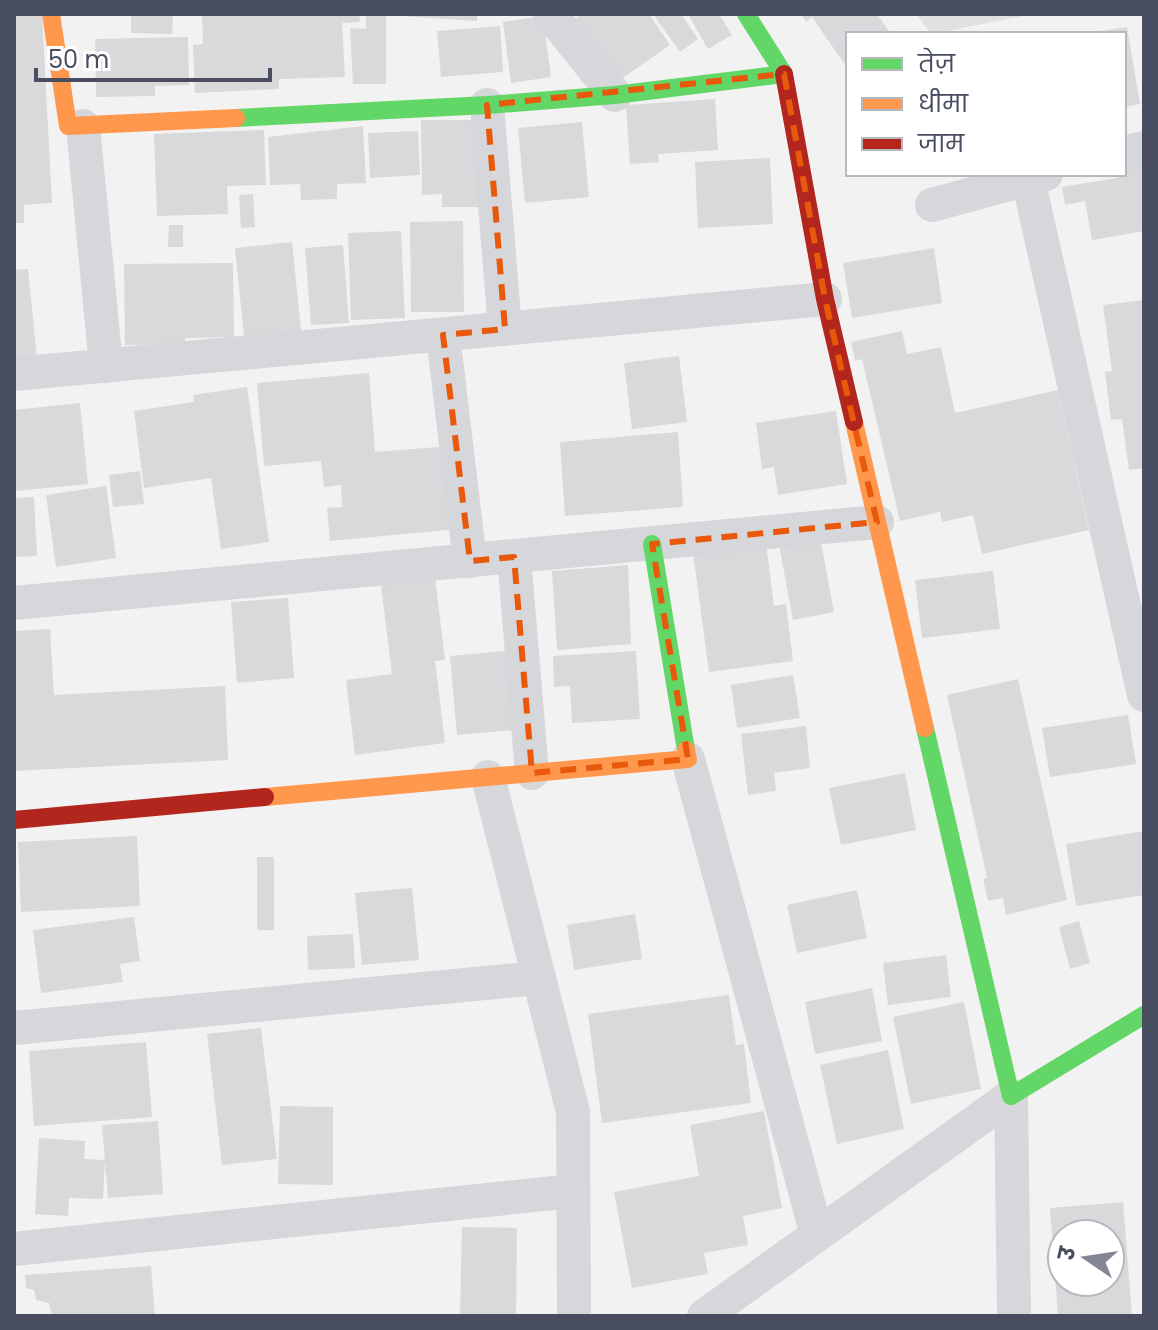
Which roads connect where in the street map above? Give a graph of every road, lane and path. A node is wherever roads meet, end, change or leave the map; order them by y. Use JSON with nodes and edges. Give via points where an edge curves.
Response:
{"nodes":[{"id":1,"x":51,"y":14,"type":"edge"},
{"id":2,"x":550,"y":14,"type":"edge"},
{"id":3,"x":746,"y":14,"type":"edge"},
{"id":4,"x":784,"y":74,"type":"junction"},
{"id":5,"x":615,"y":95,"type":"junction"},
{"id":6,"x":487,"y":105,"type":"junction"},
{"id":7,"x":83,"y":126,"type":"junction"},
{"id":8,"x":1037,"y":176,"type":"edge"},
{"id":9,"x":932,"y":205,"type":"dead end"},
{"id":10,"x":825,"y":299,"type":"junction"},
{"id":11,"x":505,"y":329,"type":"junction"},
{"id":12,"x":443,"y":335,"type":"junction"},
{"id":13,"x":106,"y":366,"type":"junction"},
{"id":14,"x":14,"y":374,"type":"edge"},
{"id":15,"x":877,"y":522,"type":"junction"},
{"id":16,"x":652,"y":544,"type":"junction"},
{"id":17,"x":514,"y":557,"type":"junction"},
{"id":18,"x":470,"y":561,"type":"junction"},
{"id":19,"x":14,"y":603,"type":"edge"},
{"id":20,"x":1144,"y":695,"type":"edge"},
{"id":21,"x":688,"y":759,"type":"junction"},
{"id":22,"x":532,"y":773,"type":"junction"},
{"id":23,"x":488,"y":777,"type":"junction"},
{"id":24,"x":14,"y":820,"type":"edge"},
{"id":25,"x":538,"y":978,"type":"junction"},
{"id":26,"x":1144,"y":1015,"type":"edge"},
{"id":27,"x":14,"y":1028,"type":"edge"},
{"id":28,"x":1011,"y":1096,"type":"junction"},
{"id":29,"x":573,"y":1191,"type":"junction"},
{"id":30,"x":817,"y":1235,"type":"junction"},
{"id":31,"x":14,"y":1249,"type":"edge"},
{"id":32,"x":574,"y":1316,"type":"edge"},
{"id":33,"x":704,"y":1316,"type":"edge"},
{"id":34,"x":1014,"y":1316,"type":"edge"}],
"edges":[{"from":1,"to":7,"type":"street","via":[[68,126]]},
{"from":2,"to":5,"type":"street"},
{"from":3,"to":4,"type":"street"},
{"from":4,"to":5,"type":"street"},
{"from":4,"to":10,"type":"street"},
{"from":5,"to":6,"type":"street"},
{"from":6,"to":7,"type":"street"},
{"from":6,"to":11,"type":"street"},
{"from":7,"to":13,"type":"street"},
{"from":8,"to":9,"type":"street"},
{"from":8,"to":20,"type":"street"},
{"from":10,"to":11,"type":"street"},
{"from":10,"to":15,"type":"street"},
{"from":11,"to":12,"type":"street"},
{"from":12,"to":13,"type":"street"},
{"from":12,"to":18,"type":"street"},
{"from":13,"to":14,"type":"street"},
{"from":15,"to":16,"type":"street"},
{"from":15,"to":28,"type":"street"},
{"from":16,"to":17,"type":"street"},
{"from":16,"to":21,"type":"street"},
{"from":17,"to":18,"type":"street"},
{"from":17,"to":22,"type":"street"},
{"from":18,"to":19,"type":"street"},
{"from":21,"to":22,"type":"street"},
{"from":21,"to":30,"type":"street"},
{"from":22,"to":23,"type":"street"},
{"from":23,"to":24,"type":"street"},
{"from":23,"to":25,"type":"street"},
{"from":25,"to":27,"type":"street"},
{"from":25,"to":29,"type":"street","via":[[573,1112]]},
{"from":26,"to":28,"type":"street"},
{"from":28,"to":30,"type":"street"},
{"from":28,"to":34,"type":"street"},
{"from":29,"to":31,"type":"street"},
{"from":29,"to":32,"type":"street"},
{"from":30,"to":33,"type":"street"}]}
